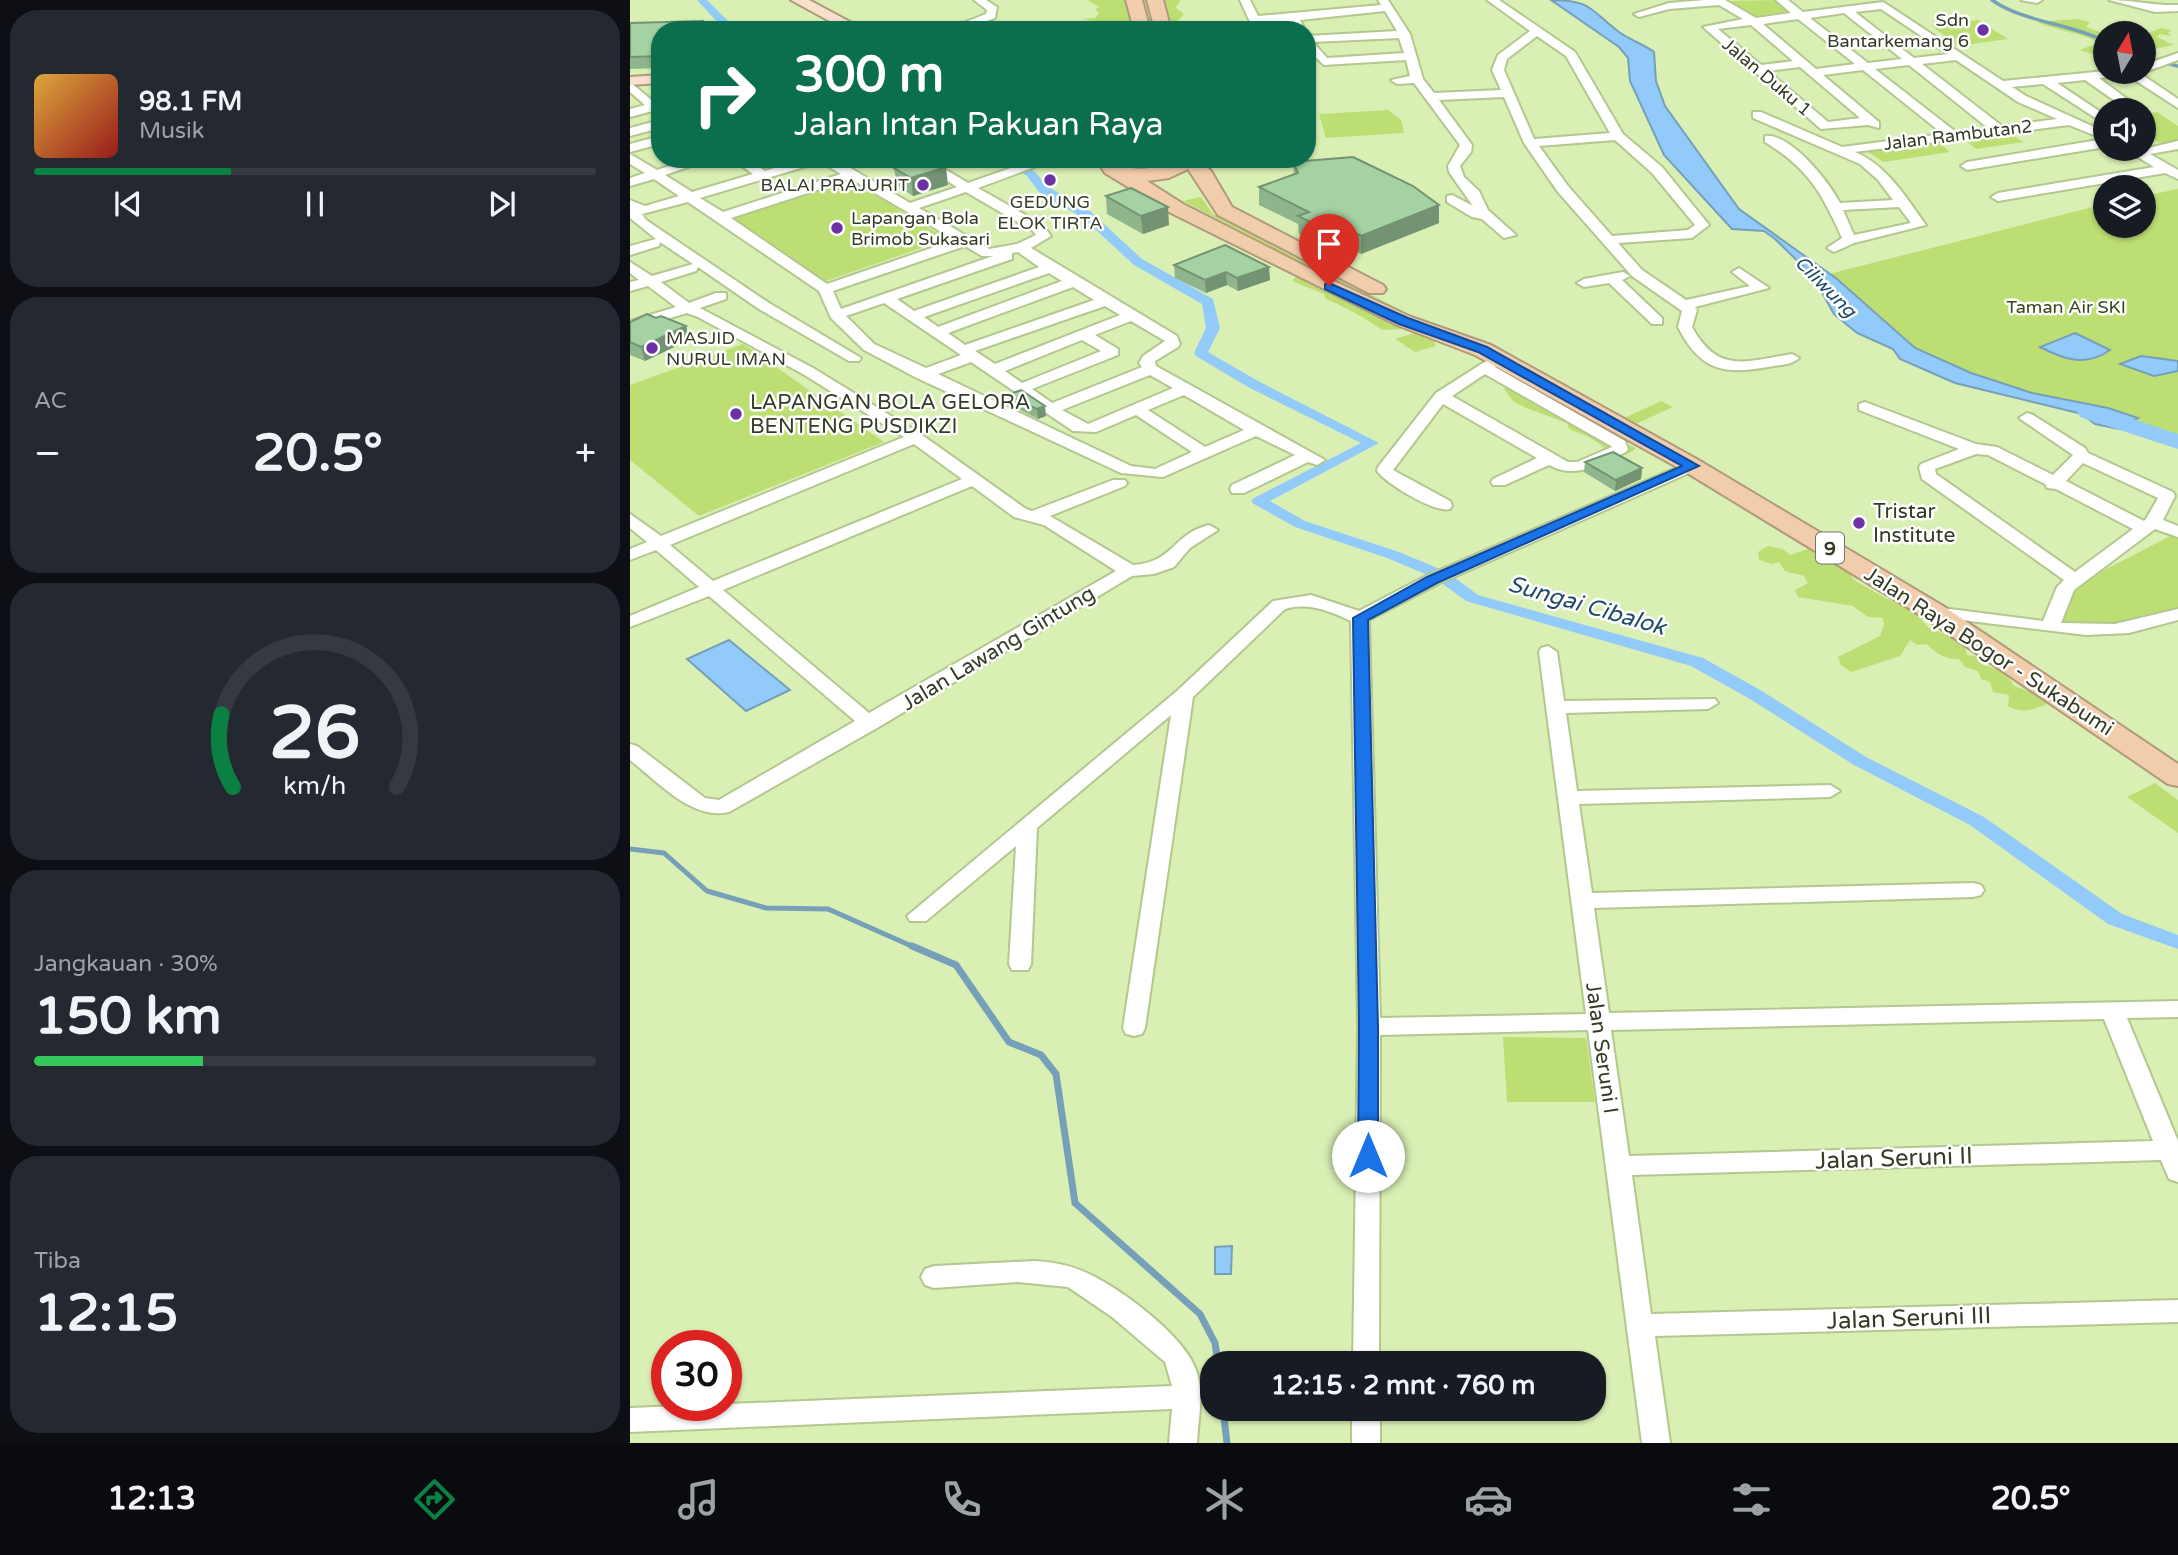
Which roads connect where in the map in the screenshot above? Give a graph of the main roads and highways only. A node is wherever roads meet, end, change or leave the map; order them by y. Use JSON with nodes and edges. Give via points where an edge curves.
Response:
{"nodes":[{"id":1,"x":798,"y":0,"type":"edge"},
{"id":2,"x":1133,"y":0,"type":"edge"},
{"id":3,"x":1154,"y":0,"type":"edge"},
{"id":4,"x":840,"y":21,"type":"edge"},
{"id":5,"x":1139,"y":21,"type":"edge"},
{"id":6,"x":1160,"y":21,"type":"edge"},
{"id":7,"x":651,"y":80,"type":"edge"},
{"id":8,"x":630,"y":83,"type":"edge"},
{"id":9,"x":1117,"y":168,"type":"edge"},
{"id":10,"x":1130,"y":168,"type":"edge"},
{"id":11,"x":1178,"y":168,"type":"edge"},
{"id":12,"x":1197,"y":168,"type":"edge"},
{"id":13,"x":1453,"y":336,"type":"junction"},
{"id":14,"x":2178,"y":777,"type":"edge"}],
"edges":[{"from":1,"to":4,"type":"main road"},
{"from":2,"to":5,"type":"highway"},
{"from":3,"to":6,"type":"highway"},
{"from":7,"to":8,"type":"main road"},
{"from":9,"to":13,"type":"highway","name":"Jalan Raya Bogor - Sukabumi","number":"9","via":[[1205,223],[1329,286]]},
{"from":10,"to":11,"type":"highway","number":"9","via":[[1156,174]]},
{"from":12,"to":13,"type":"highway","name":"Jalan Raya Bogor - Sukabumi","number":"9","via":[[1226,211]]},
{"from":13,"to":14,"type":"highway","name":"Jalan Raya Bogor - Sukabumi","number":"9","via":[[1491,363],[1692,466],[1934,612]]}]}
